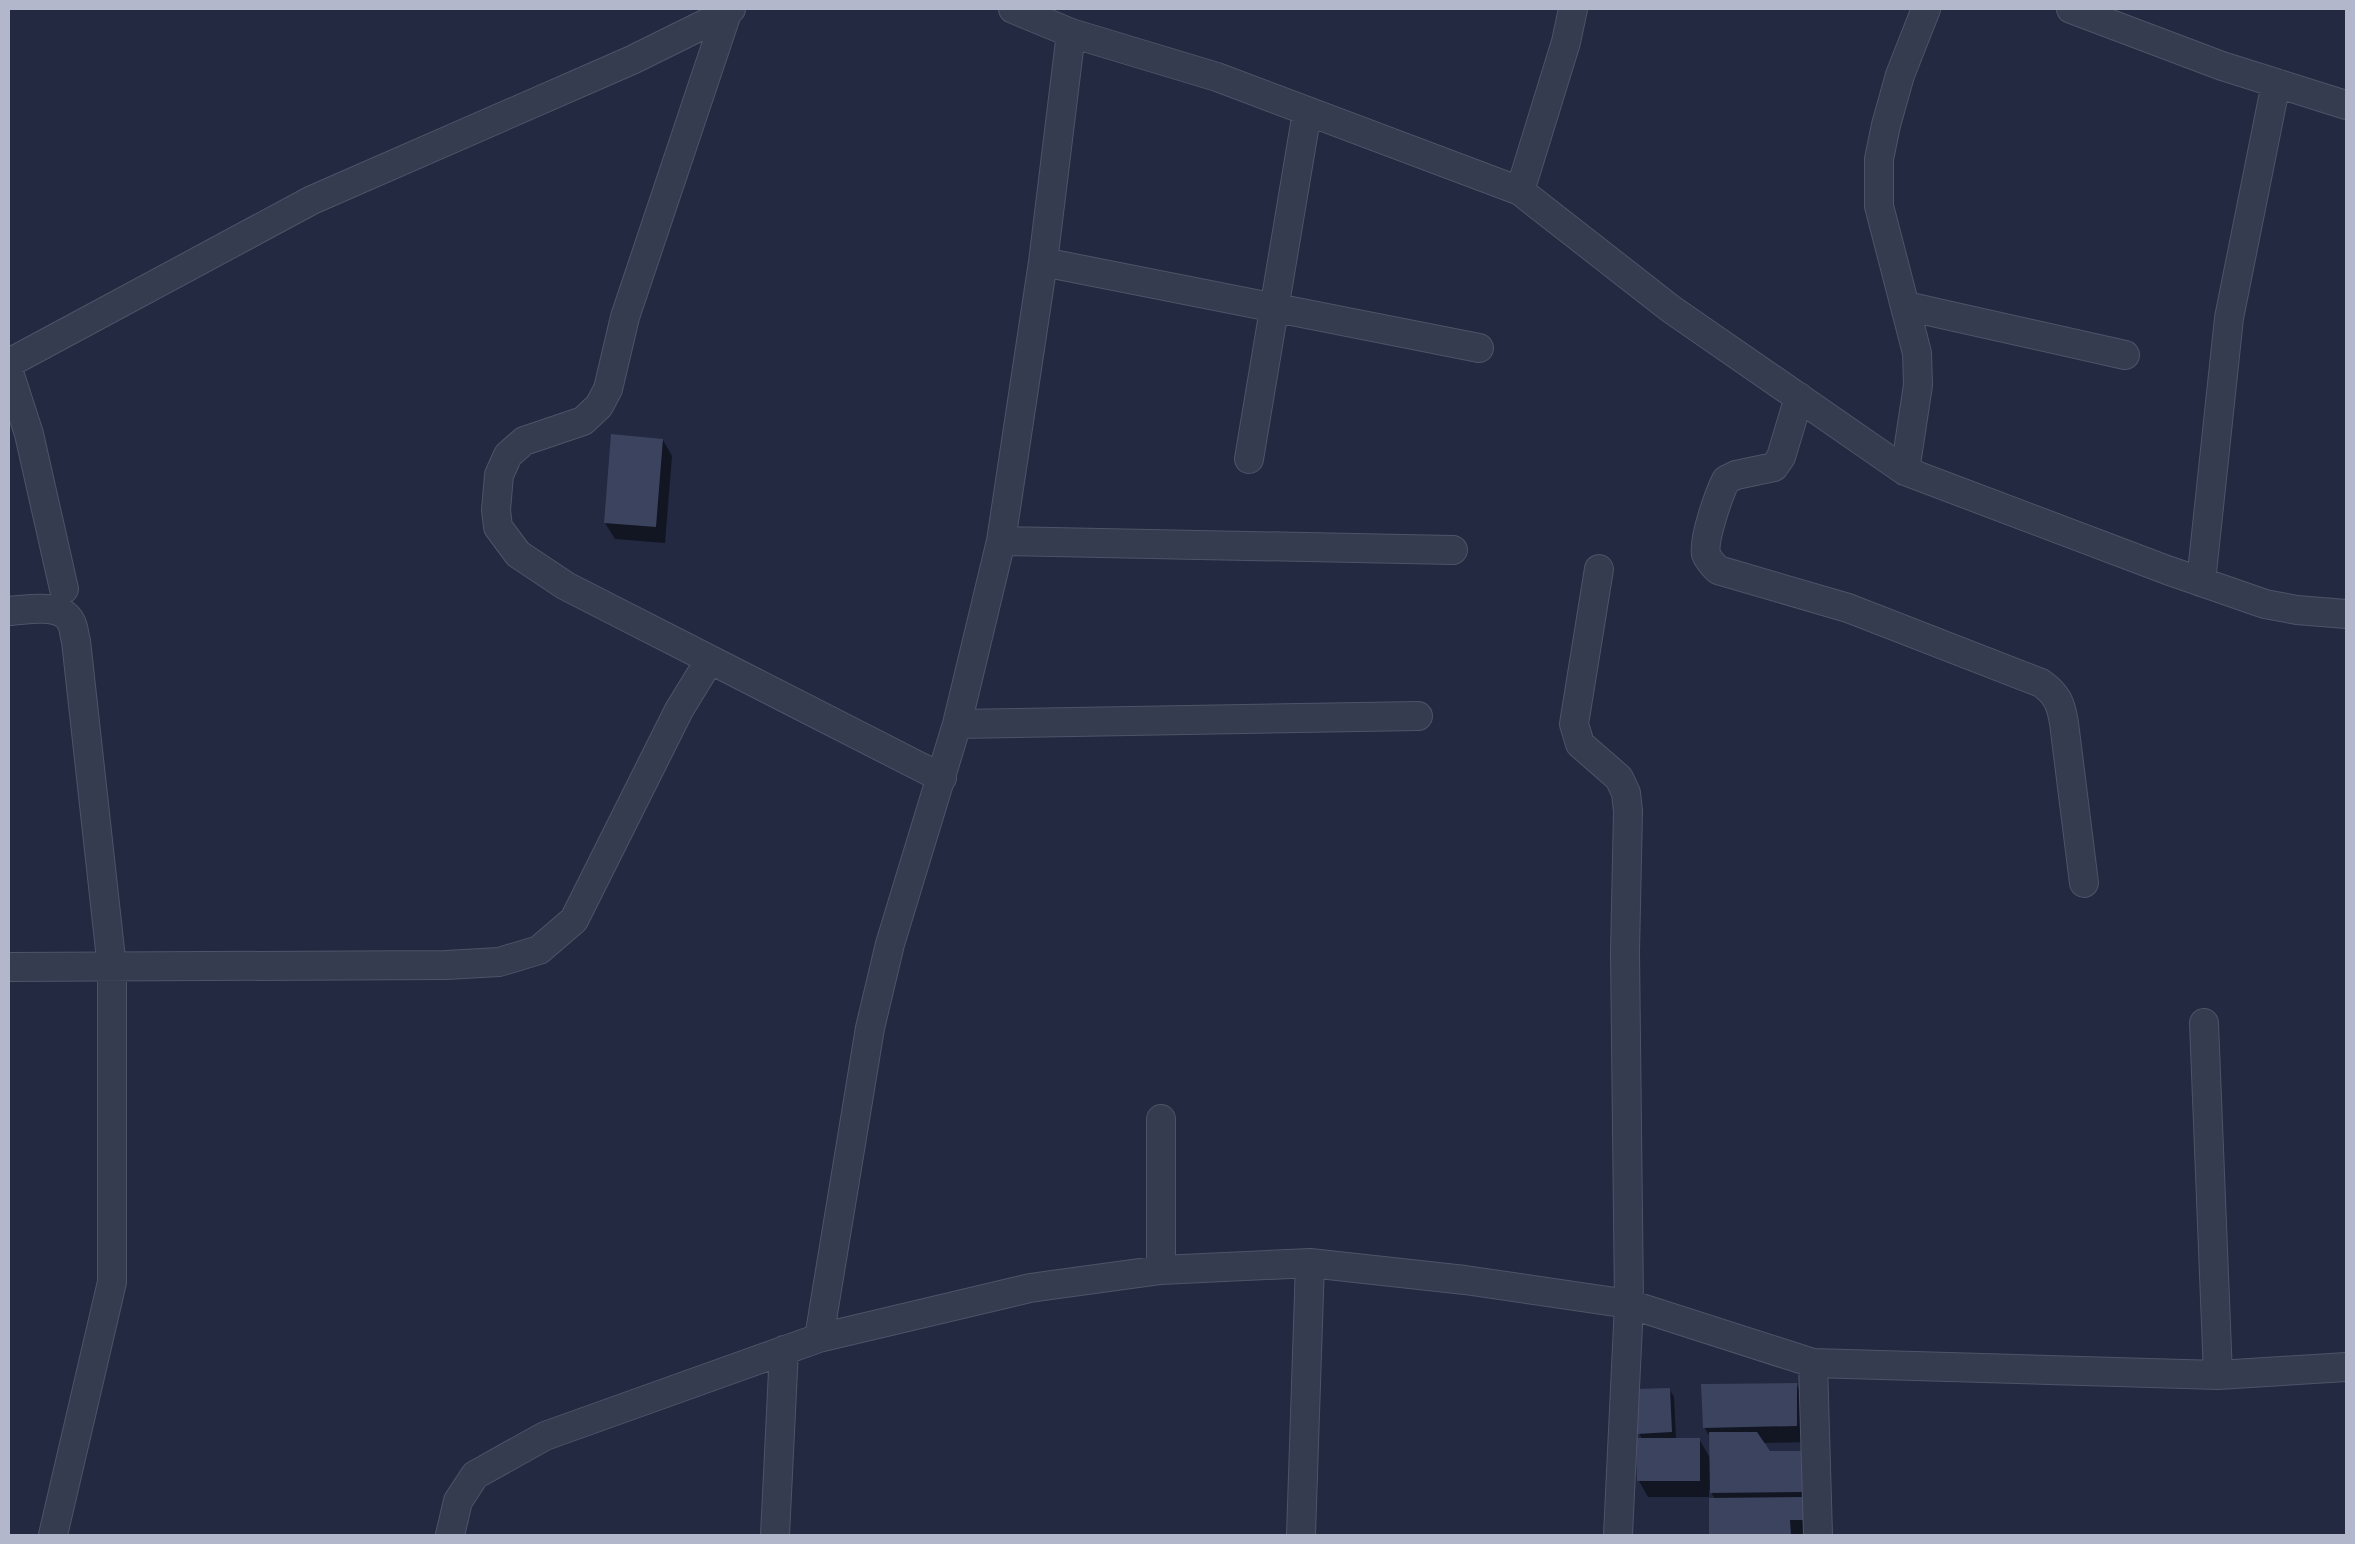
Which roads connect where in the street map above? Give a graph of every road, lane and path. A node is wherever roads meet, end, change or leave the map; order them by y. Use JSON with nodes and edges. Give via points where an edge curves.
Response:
{"nodes":[{"id":1,"x":1013,"y":9,"type":"edge"},
{"id":2,"x":1573,"y":9,"type":"edge"},
{"id":3,"x":1926,"y":9,"type":"edge"},
{"id":4,"x":2071,"y":9,"type":"edge"},
{"id":5,"x":729,"y":11,"type":"edge"},
{"id":6,"x":1071,"y":33,"type":"junction"},
{"id":7,"x":2276,"y":83,"type":"junction"},
{"id":8,"x":2346,"y":105,"type":"edge"},
{"id":9,"x":1307,"y":112,"type":"junction"},
{"id":10,"x":1520,"y":191,"type":"junction"},
{"id":11,"x":1043,"y":262,"type":"junction"},
{"id":12,"x":1274,"y":306,"type":"junction"},
{"id":13,"x":1906,"y":306,"type":"junction"},
{"id":14,"x":1479,"y":348,"type":"dead end"},
{"id":15,"x":2125,"y":355,"type":"dead end"},
{"id":16,"x":9,"y":363,"type":"edge"},
{"id":17,"x":9,"y":372,"type":"edge"},
{"id":18,"x":1799,"y":397,"type":"junction"},
{"id":19,"x":1249,"y":459,"type":"dead end"},
{"id":20,"x":1905,"y":471,"type":"junction"},
{"id":21,"x":1001,"y":540,"type":"junction"},
{"id":22,"x":1453,"y":550,"type":"dead end"},
{"id":23,"x":1599,"y":569,"type":"dead end"},
{"id":24,"x":2200,"y":582,"type":"junction"},
{"id":25,"x":64,"y":589,"type":"dead end"},
{"id":26,"x":9,"y":611,"type":"edge"},
{"id":27,"x":2346,"y":614,"type":"edge"},
{"id":28,"x":709,"y":661,"type":"junction"},
{"id":29,"x":1418,"y":716,"type":"dead end"},
{"id":30,"x":957,"y":724,"type":"junction"},
{"id":31,"x":942,"y":778,"type":"junction"},
{"id":32,"x":2084,"y":883,"type":"dead end"},
{"id":33,"x":9,"y":968,"type":"edge"},
{"id":34,"x":112,"y":968,"type":"junction"},
{"id":35,"x":2204,"y":1023,"type":"dead end"},
{"id":36,"x":1161,"y":1119,"type":"dead end"},
{"id":37,"x":1310,"y":1262,"type":"junction"},
{"id":38,"x":1161,"y":1270,"type":"junction"},
{"id":39,"x":1629,"y":1304,"type":"junction"},
{"id":40,"x":819,"y":1338,"type":"junction"},
{"id":41,"x":784,"y":1350,"type":"junction"},
{"id":42,"x":1813,"y":1363,"type":"junction"},
{"id":43,"x":2346,"y":1367,"type":"edge"},
{"id":44,"x":2218,"y":1375,"type":"junction"},
{"id":45,"x":53,"y":1535,"type":"edge"},
{"id":46,"x":450,"y":1535,"type":"edge"},
{"id":47,"x":775,"y":1535,"type":"edge"},
{"id":48,"x":1301,"y":1535,"type":"edge"},
{"id":49,"x":1618,"y":1535,"type":"edge"},
{"id":50,"x":1818,"y":1535,"type":"edge"}],
"edges":[{"from":1,"to":6,"type":"street"},
{"from":2,"to":10,"type":"street","via":[[1566,42]]},
{"from":3,"to":13,"type":"street","via":[[1900,75],[1879,158],[1879,206]]},
{"from":4,"to":7,"type":"street"},
{"from":5,"to":16,"type":"street","via":[[632,60],[312,200]]},
{"from":5,"to":28,"type":"street","via":[[625,317],[608,389],[598,406],[583,421],[524,441],[508,455],[499,475],[496,510],[498,526],[518,554],[566,586]]},
{"from":6,"to":9,"type":"street","via":[[1217,77]]},
{"from":6,"to":11,"type":"street"},
{"from":7,"to":8,"type":"street"},
{"from":7,"to":24,"type":"street","via":[[2229,318]]},
{"from":9,"to":10,"type":"street"},
{"from":9,"to":12,"type":"street"},
{"from":10,"to":18,"type":"street","via":[[1670,309]]},
{"from":11,"to":12,"type":"street"},
{"from":11,"to":21,"type":"street"},
{"from":12,"to":14,"type":"street"},
{"from":12,"to":19,"type":"street"},
{"from":13,"to":15,"type":"street"},
{"from":13,"to":20,"type":"street","via":[[1917,353],[1918,386]]},
{"from":17,"to":25,"type":"street","via":[[29,434]]},
{"from":18,"to":20,"type":"street"},
{"from":18,"to":32,"type":"street","via":[[1781,457],[1774,467],[1726,480],[1706,542],[1710,562],[1718,570],[1874,617],[2041,683],[2052,691],[2060,702],[2064,723]]},
{"from":20,"to":24,"type":"street"},
{"from":21,"to":22,"type":"street"},
{"from":21,"to":30,"type":"street"},
{"from":23,"to":39,"type":"street","via":[[1574,724],[1580,744],[1618,778],[1626,793],[1628,811],[1625,952]]},
{"from":24,"to":27,"type":"street","via":[[2265,604]]},
{"from":26,"to":34,"type":"street","via":[[61,611],[71,621],[76,641]]},
{"from":28,"to":31,"type":"street"},
{"from":28,"to":34,"type":"street","via":[[679,710],[574,920],[539,950],[499,962],[446,965]]},
{"from":29,"to":30,"type":"street"},
{"from":30,"to":31,"type":"street"},
{"from":31,"to":40,"type":"street","via":[[890,944],[870,1028]]},
{"from":33,"to":34,"type":"street"},
{"from":34,"to":45,"type":"street","via":[[112,1282]]},
{"from":35,"to":44,"type":"street"},
{"from":36,"to":38,"type":"street"},
{"from":37,"to":38,"type":"street"},
{"from":37,"to":39,"type":"street"},
{"from":37,"to":48,"type":"street"},
{"from":38,"to":40,"type":"street","via":[[1030,1288]]},
{"from":39,"to":42,"type":"street"},
{"from":39,"to":49,"type":"street"},
{"from":40,"to":41,"type":"street"},
{"from":41,"to":46,"type":"street","via":[[545,1436],[474,1475],[458,1501]]},
{"from":41,"to":47,"type":"street"},
{"from":42,"to":44,"type":"street"},
{"from":42,"to":50,"type":"street"},
{"from":43,"to":44,"type":"street"}]}
